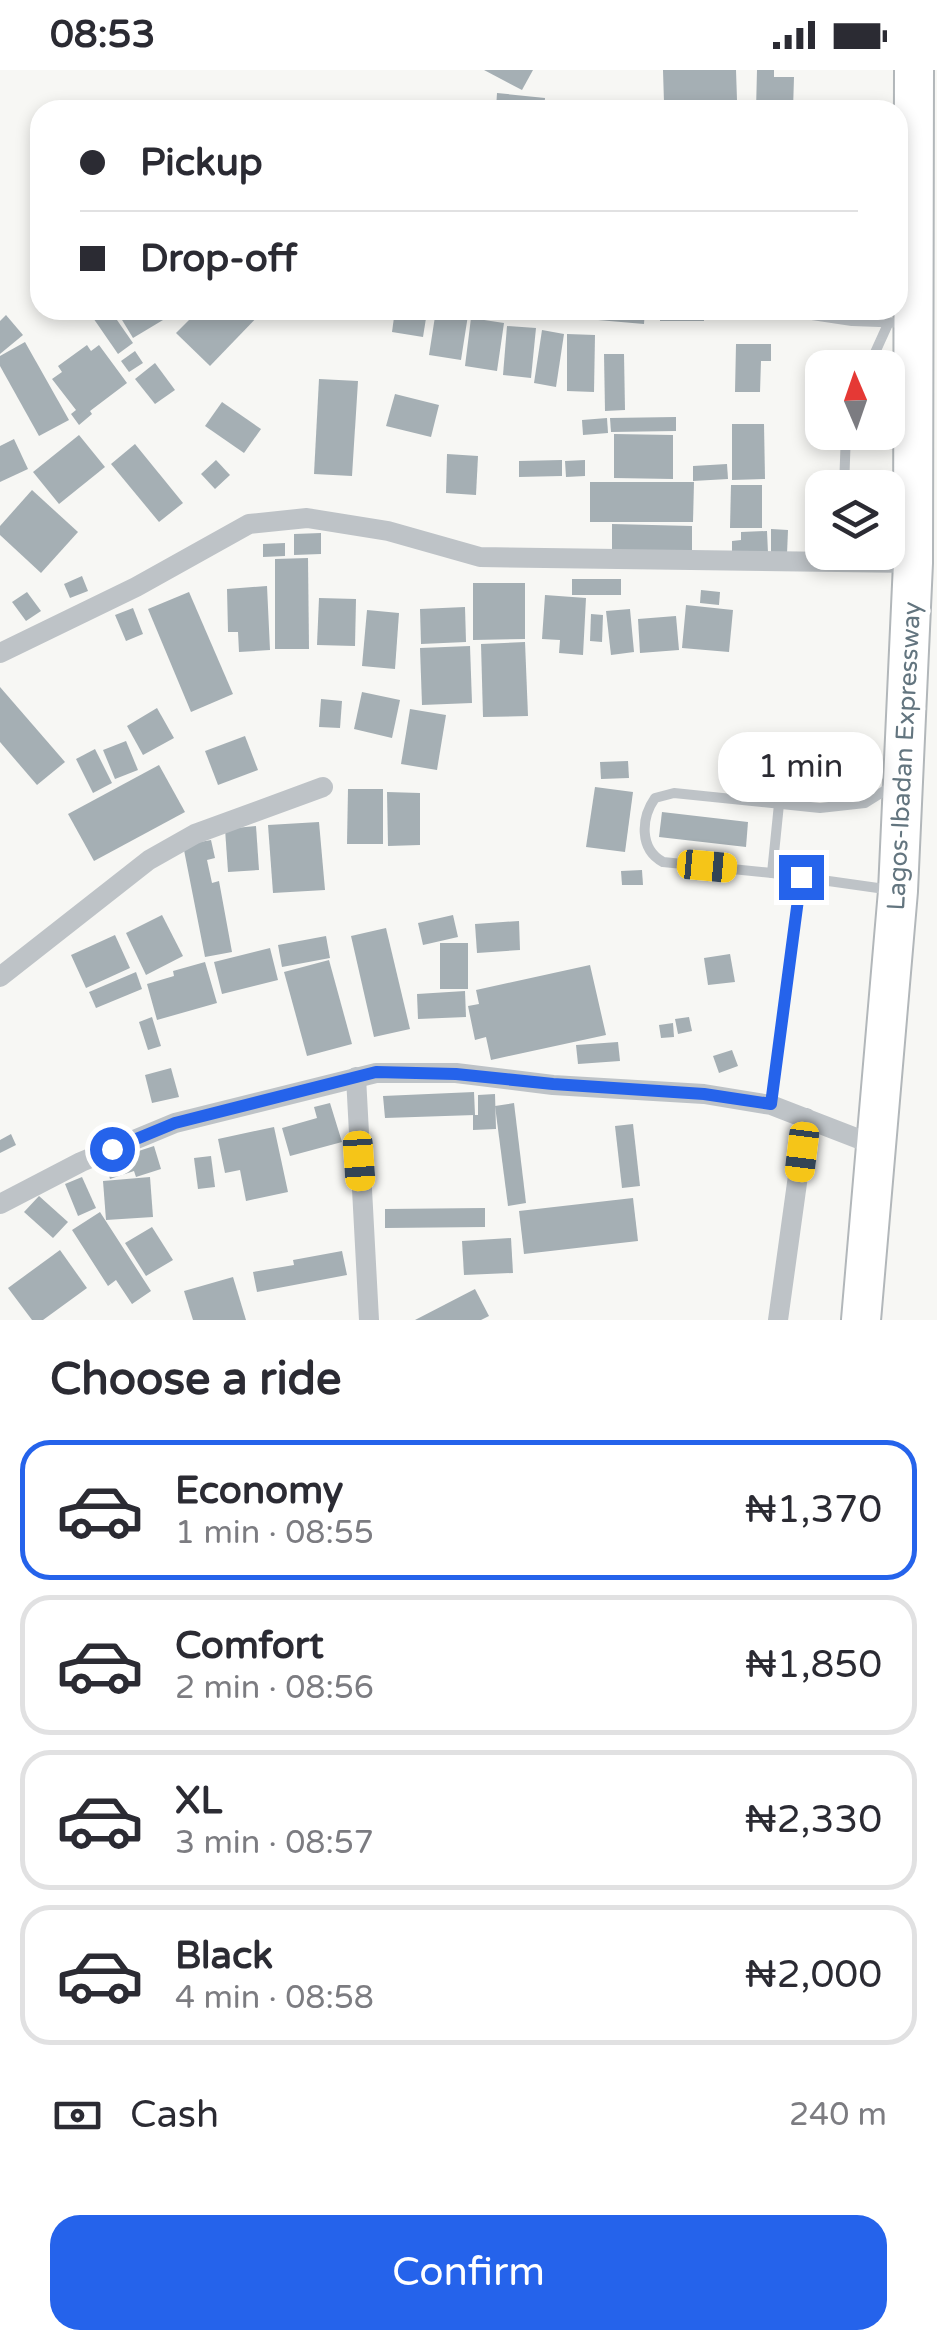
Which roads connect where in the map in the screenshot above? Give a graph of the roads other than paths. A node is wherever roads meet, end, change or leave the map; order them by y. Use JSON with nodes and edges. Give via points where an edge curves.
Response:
{"nodes":[{"id":1,"x":914,"y":70,"type":"edge"},
{"id":2,"x":908,"y":110,"type":"edge"},
{"id":3,"x":867,"y":320,"type":"edge"},
{"id":4,"x":902,"y":320,"type":"edge"},
{"id":5,"x":902,"y":324,"type":"junction"},
{"id":6,"x":882,"y":350,"type":"edge"},
{"id":7,"x":805,"y":558,"type":"edge"},
{"id":8,"x":905,"y":562,"type":"edge"},
{"id":9,"x":913,"y":563,"type":"junction"},
{"id":10,"x":0,"y":653,"type":"edge"},
{"id":11,"x":903,"y":778,"type":"junction"},
{"id":12,"x":323,"y":787,"type":"dead end"},
{"id":13,"x":780,"y":804,"type":"junction"},
{"id":14,"x":772,"y":873,"type":"junction"},
{"id":15,"x":801,"y":877,"type":"junction"},
{"id":16,"x":898,"y":891,"type":"junction"},
{"id":17,"x":0,"y":978,"type":"edge"},
{"id":18,"x":356,"y":1077,"type":"junction"},
{"id":19,"x":771,"y":1104,"type":"junction"},
{"id":20,"x":806,"y":1118,"type":"junction"},
{"id":21,"x":878,"y":1146,"type":"junction"},
{"id":22,"x":0,"y":1204,"type":"edge"},
{"id":23,"x":369,"y":1320,"type":"edge"},
{"id":24,"x":778,"y":1320,"type":"edge"},
{"id":25,"x":861,"y":1320,"type":"edge"}],
"edges":[{"from":1,"to":2,"type":"highway","name":"Lagos-Ibadan Expressway"},
{"from":3,"to":5,"type":"lane"},
{"from":4,"to":5,"type":"highway","name":"Lagos-Ibadan Expressway"},
{"from":5,"to":6,"type":"lane"},
{"from":5,"to":9,"type":"highway","name":"Lagos-Ibadan Expressway"},
{"from":7,"to":10,"type":"street","via":[[480,557],[307,518],[249,524]]},
{"from":8,"to":9,"type":"street"},
{"from":9,"to":11,"type":"highway","name":"Lagos-Ibadan Expressway"},
{"from":11,"to":13,"type":"lane","via":[[866,802]]},
{"from":11,"to":16,"type":"highway","name":"Lagos-Ibadan Expressway"},
{"from":12,"to":17,"type":"street","via":[[195,834],[149,860]]},
{"from":13,"to":14,"type":"lane"},
{"from":13,"to":14,"type":"lane","via":[[674,794],[655,798],[645,826],[647,848],[662,862]]},
{"from":14,"to":15,"type":"lane"},
{"from":15,"to":16,"type":"lane"},
{"from":15,"to":19,"type":"lane"},
{"from":16,"to":21,"type":"highway","name":"Lagos-Ibadan Expressway"},
{"from":18,"to":19,"type":"street","via":[[456,1074]]},
{"from":18,"to":22,"type":"street","via":[[175,1123]]},
{"from":18,"to":23,"type":"street"},
{"from":19,"to":20,"type":"street"},
{"from":20,"to":21,"type":"street"},
{"from":20,"to":24,"type":"street"},
{"from":21,"to":25,"type":"highway","name":"Lagos-Ibadan Expressway"}]}
